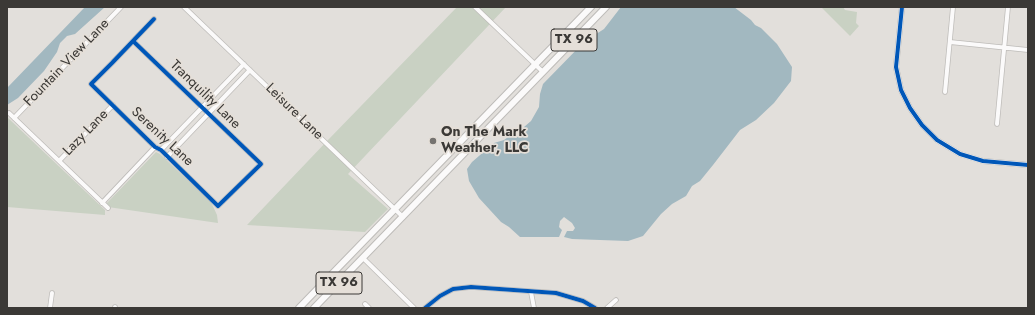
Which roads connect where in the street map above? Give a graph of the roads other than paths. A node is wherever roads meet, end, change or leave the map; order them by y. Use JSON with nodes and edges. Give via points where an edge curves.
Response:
{"nodes":[{"id":1,"x":121,"y":7,"type":"edge"},
{"id":2,"x":184,"y":7,"type":"edge"},
{"id":3,"x":475,"y":7,"type":"edge"},
{"id":4,"x":591,"y":7,"type":"edge"},
{"id":5,"x":606,"y":7,"type":"edge"},
{"id":6,"x":902,"y":7,"type":"edge"},
{"id":7,"x":953,"y":7,"type":"edge"},
{"id":8,"x":1008,"y":7,"type":"edge"},
{"id":9,"x":154,"y":19,"type":"dead end"},
{"id":10,"x":133,"y":41,"type":"junction"},
{"id":11,"x":950,"y":42,"type":"junction"},
{"id":12,"x":1004,"y":48,"type":"junction"},
{"id":13,"x":1028,"y":50,"type":"edge"},
{"id":14,"x":244,"y":64,"type":"junction"},
{"id":15,"x":535,"y":65,"type":"junction"},
{"id":16,"x":250,"y":70,"type":"junction"},
{"id":17,"x":542,"y":72,"type":"junction"},
{"id":18,"x":945,"y":92,"type":"dead end"},
{"id":19,"x":113,"y":105,"type":"junction"},
{"id":20,"x":202,"y":108,"type":"junction"},
{"id":21,"x":9,"y":113,"type":"dead end"},
{"id":22,"x":208,"y":114,"type":"junction"},
{"id":23,"x":14,"y":118,"type":"junction"},
{"id":24,"x":997,"y":124,"type":"dead end"},
{"id":25,"x":155,"y":147,"type":"junction"},
{"id":26,"x":161,"y":150,"type":"junction"},
{"id":27,"x":167,"y":157,"type":"junction"},
{"id":28,"x":59,"y":161,"type":"junction"},
{"id":29,"x":1028,"y":165,"type":"edge"},
{"id":30,"x":102,"y":203,"type":"junction"},
{"id":31,"x":218,"y":206,"type":"joint"},
{"id":32,"x":108,"y":208,"type":"dead end"},
{"id":33,"x":395,"y":210,"type":"junction"},
{"id":34,"x":403,"y":217,"type":"junction"},
{"id":35,"x":363,"y":258,"type":"junction"},
{"id":36,"x":532,"y":292,"type":"junction"},
{"id":37,"x":52,"y":293,"type":"dead end"},
{"id":38,"x":616,"y":300,"type":"dead end"},
{"id":39,"x":365,"y":304,"type":"dead end"},
{"id":40,"x":50,"y":308,"type":"edge"},
{"id":41,"x":299,"y":308,"type":"edge"},
{"id":42,"x":314,"y":308,"type":"edge"},
{"id":43,"x":369,"y":308,"type":"edge"},
{"id":44,"x":414,"y":308,"type":"edge"},
{"id":45,"x":425,"y":308,"type":"edge"},
{"id":46,"x":534,"y":308,"type":"edge"},
{"id":47,"x":595,"y":308,"type":"edge"},
{"id":48,"x":607,"y":308,"type":"edge"}],
"edges":[{"from":1,"to":23,"type":"street","name":"Fountain View Lane"},
{"from":2,"to":14,"type":"street","name":"Leisure Lane"},
{"from":3,"to":15,"type":"street"},
{"from":4,"to":15,"type":"main road","number":"TX 96"},
{"from":5,"to":17,"type":"main road","number":"TX 96"},
{"from":6,"to":29,"type":"street","via":[[896,67],[901,90],[922,125],[937,140],[960,154],[983,161]]},
{"from":7,"to":11,"type":"street"},
{"from":8,"to":12,"type":"street"},
{"from":9,"to":10,"type":"street"},
{"from":10,"to":19,"type":"street","name":"Serenity Lane","via":[[91,84]]},
{"from":10,"to":20,"type":"street","name":"Tranquility Lane"},
{"from":11,"to":12,"type":"street"},
{"from":11,"to":18,"type":"street"},
{"from":12,"to":13,"type":"street"},
{"from":12,"to":24,"type":"street"},
{"from":14,"to":16,"type":"street","name":"Leisure Lane"},
{"from":14,"to":20,"type":"street"},
{"from":15,"to":17,"type":"street"},
{"from":15,"to":33,"type":"main road","number":"TX 96"},
{"from":16,"to":22,"type":"street"},
{"from":16,"to":33,"type":"street","name":"Leisure Lane"},
{"from":17,"to":34,"type":"main road","number":"TX 96"},
{"from":19,"to":25,"type":"street","name":"Serenity Lane"},
{"from":19,"to":28,"type":"street","name":"Lazy Lane"},
{"from":20,"to":22,"type":"street","name":"Tranquility Lane"},
{"from":20,"to":26,"type":"street"},
{"from":21,"to":23,"type":"street"},
{"from":22,"to":27,"type":"street"},
{"from":22,"to":31,"type":"street","name":"Tranquility Lane","via":[[261,164]]},
{"from":23,"to":28,"type":"street"},
{"from":25,"to":26,"type":"street","name":"Serenity Lane"},
{"from":25,"to":30,"type":"street"},
{"from":26,"to":27,"type":"street","name":"Serenity Lane"},
{"from":27,"to":31,"type":"street","name":"Serenity Lane"},
{"from":28,"to":30,"type":"street"},
{"from":30,"to":32,"type":"street"},
{"from":33,"to":34,"type":"street","name":"Leisure Lane"},
{"from":33,"to":41,"type":"main road","number":"TX 96"},
{"from":34,"to":35,"type":"main road","number":"TX 96"},
{"from":35,"to":42,"type":"main road","number":"TX 96"},
{"from":35,"to":44,"type":"street"},
{"from":36,"to":45,"type":"street","via":[[470,287],[453,289]]},
{"from":36,"to":46,"type":"street"},
{"from":36,"to":47,"type":"street","via":[[556,293],[583,301]]},
{"from":37,"to":40,"type":"street"},
{"from":38,"to":48,"type":"street"},
{"from":39,"to":43,"type":"street"}]}
